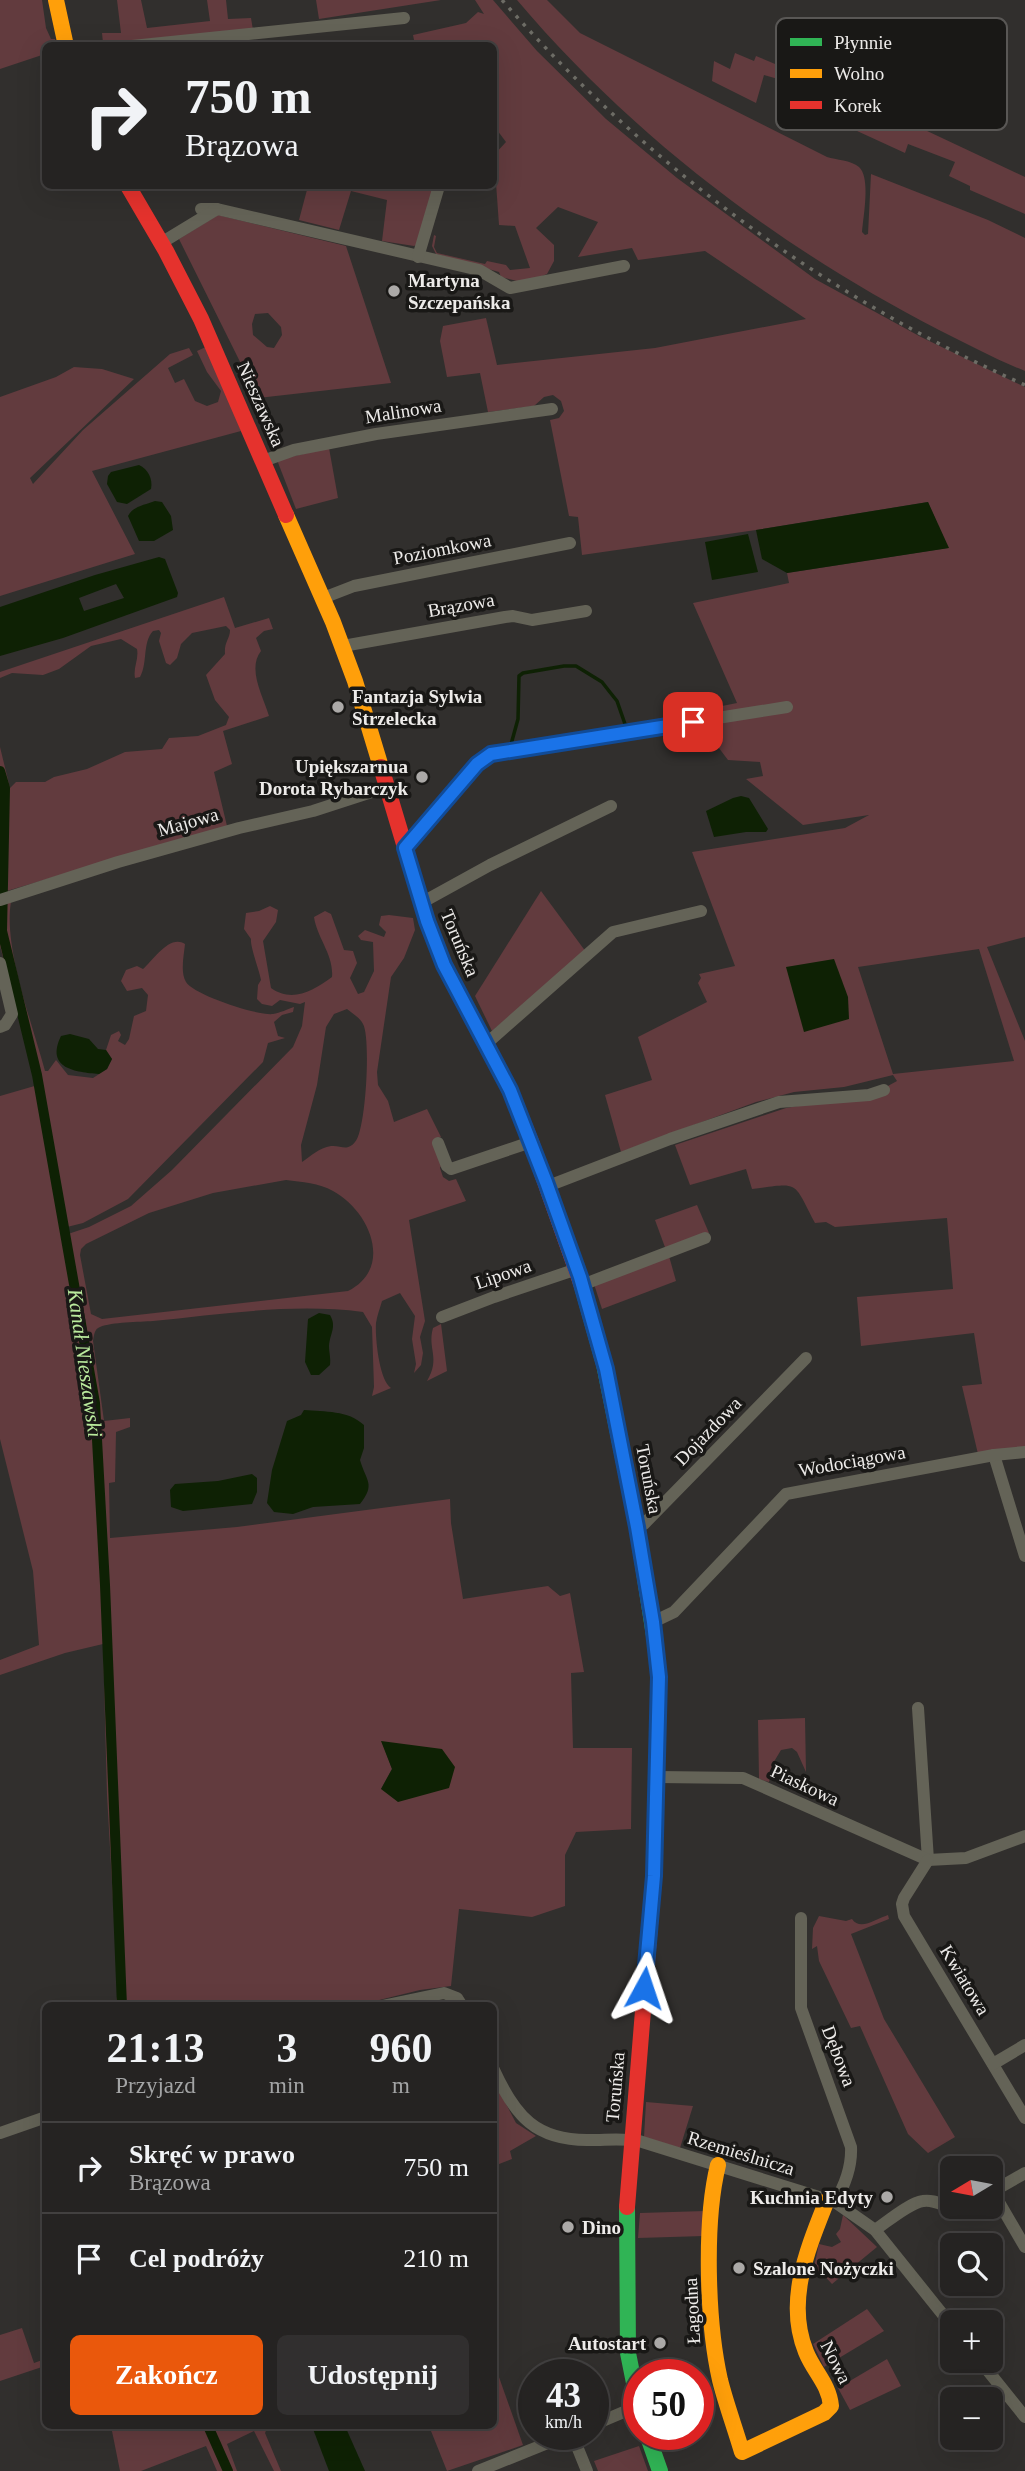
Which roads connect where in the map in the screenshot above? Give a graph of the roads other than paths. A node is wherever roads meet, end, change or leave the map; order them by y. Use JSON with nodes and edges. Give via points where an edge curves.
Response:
{"nodes":[{"id":1,"x":56,"y":0,"type":"edge"},
{"id":2,"x":404,"y":18,"type":"dead end"},
{"id":3,"x":65,"y":42,"type":"edge"},
{"id":4,"x":171,"y":42,"type":"edge"},
{"id":5,"x":130,"y":189,"type":"edge"},
{"id":6,"x":438,"y":189,"type":"edge"},
{"id":7,"x":201,"y":209,"type":"dead end"},
{"id":8,"x":218,"y":209,"type":"junction"},
{"id":9,"x":161,"y":243,"type":"junction"},
{"id":10,"x":418,"y":257,"type":"junction"},
{"id":11,"x":624,"y":265,"type":"dead end"},
{"id":12,"x":551,"y":409,"type":"dead end"},
{"id":13,"x":263,"y":461,"type":"junction"},
{"id":14,"x":570,"y":542,"type":"dead end"},
{"id":15,"x":323,"y":598,"type":"junction"},
{"id":16,"x":586,"y":611,"type":"dead end"},
{"id":17,"x":343,"y":646,"type":"junction"},
{"id":18,"x":787,"y":707,"type":"dead end"},
{"id":19,"x":387,"y":787,"type":"junction"},
{"id":20,"x":611,"y":806,"type":"dead end"},
{"id":21,"x":405,"y":848,"type":"junction"},
{"id":22,"x":5,"y":899,"type":"edge"},
{"id":23,"x":421,"y":903,"type":"junction"},
{"id":24,"x":701,"y":911,"type":"dead end"},
{"id":25,"x":0,"y":963,"type":"edge"},
{"id":26,"x":0,"y":1027,"type":"edge"},
{"id":27,"x":486,"y":1044,"type":"junction"},
{"id":28,"x":884,"y":1090,"type":"dead end"},
{"id":29,"x":531,"y":1142,"type":"junction"},
{"id":30,"x":438,"y":1143,"type":"dead end"},
{"id":31,"x":548,"y":1186,"type":"junction"},
{"id":32,"x":705,"y":1238,"type":"dead end"},
{"id":33,"x":577,"y":1269,"type":"junction"},
{"id":34,"x":582,"y":1285,"type":"junction"},
{"id":35,"x":442,"y":1317,"type":"dead end"},
{"id":36,"x":806,"y":1359,"type":"dead end"},
{"id":37,"x":1025,"y":1452,"type":"edge"},
{"id":38,"x":994,"y":1455,"type":"junction"},
{"id":39,"x":637,"y":1527,"type":"junction"},
{"id":40,"x":1025,"y":1556,"type":"edge"},
{"id":41,"x":653,"y":1622,"type":"junction"},
{"id":42,"x":918,"y":1709,"type":"dead end"},
{"id":43,"x":658,"y":1777,"type":"junction"},
{"id":44,"x":1025,"y":1836,"type":"edge"},
{"id":45,"x":928,"y":1860,"type":"junction"},
{"id":46,"x":801,"y":1918,"type":"dead end"},
{"id":47,"x":401,"y":2002,"type":"edge"},
{"id":48,"x":460,"y":2002,"type":"edge"},
{"id":49,"x":1025,"y":2045,"type":"edge"},
{"id":50,"x":993,"y":2064,"type":"junction"},
{"id":51,"x":497,"y":2077,"type":"edge"},
{"id":52,"x":1025,"y":2118,"type":"edge"},
{"id":53,"x":42,"y":2119,"type":"edge"},
{"id":54,"x":0,"y":2133,"type":"edge"},
{"id":55,"x":632,"y":2140,"type":"junction"},
{"id":56,"x":718,"y":2165,"type":"junction"},
{"id":57,"x":1025,"y":2173,"type":"edge"},
{"id":58,"x":1003,"y":2186,"type":"edge"},
{"id":59,"x":831,"y":2201,"type":"junction"},
{"id":60,"x":940,"y":2204,"type":"edge"},
{"id":61,"x":1003,"y":2210,"type":"edge"},
{"id":62,"x":875,"y":2230,"type":"junction"},
{"id":63,"x":1025,"y":2247,"type":"edge"},
{"id":64,"x":940,"y":2311,"type":"edge"},
{"id":65,"x":629,"y":2359,"type":"edge"},
{"id":66,"x":990,"y":2373,"type":"edge"},
{"id":67,"x":1025,"y":2417,"type":"edge"},
{"id":68,"x":531,"y":2450,"type":"edge"},
{"id":69,"x":578,"y":2450,"type":"edge"},
{"id":70,"x":653,"y":2450,"type":"edge"},
{"id":71,"x":741,"y":2452,"type":"joint"},
{"id":72,"x":478,"y":2471,"type":"edge"},
{"id":73,"x":587,"y":2471,"type":"edge"},
{"id":74,"x":660,"y":2471,"type":"edge"}],
"edges":[{"from":1,"to":3,"type":"main road"},
{"from":2,"to":4,"type":"street"},
{"from":5,"to":9,"type":"main road","name":"Nieszawska"},
{"from":6,"to":10,"type":"street"},
{"from":7,"to":8,"type":"street"},
{"from":8,"to":9,"type":"street"},
{"from":8,"to":10,"type":"street"},
{"from":9,"to":13,"type":"main road","name":"Nieszawska","via":[[201,318]]},
{"from":10,"to":11,"type":"street","via":[[479,270],[510,288]]},
{"from":12,"to":13,"type":"street","name":"Malinowa","via":[[376,434]]},
{"from":13,"to":15,"type":"main road","name":"Nieszawska"},
{"from":14,"to":15,"type":"street","name":"Poziomkowa","via":[[354,586]]},
{"from":15,"to":17,"type":"main road","name":"Nieszawska"},
{"from":16,"to":17,"type":"street","name":"Brązowa","via":[[532,620],[505,617]]},
{"from":17,"to":19,"type":"main road","name":"Toruńska"},
{"from":18,"to":21,"type":"street","via":[[491,754],[477,764]]},
{"from":19,"to":21,"type":"main road","name":"Toruńska"},
{"from":19,"to":22,"type":"street","name":"Majowa","via":[[118,862]]},
{"from":20,"to":23,"type":"street"},
{"from":21,"to":23,"type":"main road","name":"Toruńska"},
{"from":23,"to":27,"type":"main road","name":"Toruńska","via":[[444,965]]},
{"from":24,"to":27,"type":"street","via":[[613,933]]},
{"from":25,"to":26,"type":"street","via":[[12,1014]]},
{"from":27,"to":29,"type":"main road","name":"Toruńska"},
{"from":28,"to":31,"type":"street","via":[[779,1102]]},
{"from":29,"to":30,"type":"street","via":[[451,1168]]},
{"from":29,"to":31,"type":"main road","name":"Toruńska"},
{"from":31,"to":33,"type":"main road","name":"Toruńska"},
{"from":32,"to":34,"type":"street"},
{"from":33,"to":34,"type":"main road","name":"Toruńska"},
{"from":33,"to":35,"type":"street","name":"Lipowa"},
{"from":34,"to":39,"type":"main road","name":"Toruńska","via":[[604,1364]]},
{"from":36,"to":39,"type":"street","name":"Dojazdowa"},
{"from":37,"to":38,"type":"street","name":"Wodociągowa"},
{"from":38,"to":40,"type":"street"},
{"from":38,"to":41,"type":"street","name":"Wodociągowa","via":[[786,1494],[674,1612]]},
{"from":39,"to":41,"type":"main road","name":"Toruńska"},
{"from":41,"to":43,"type":"main road","name":"Toruńska","via":[[659,1677]]},
{"from":42,"to":45,"type":"street"},
{"from":43,"to":45,"type":"street","name":"Piaskowa","via":[[743,1778]]},
{"from":43,"to":55,"type":"main road","name":"Toruńska"},
{"from":44,"to":45,"type":"street","name":"Piaskowa","via":[[966,1858]]},
{"from":45,"to":50,"type":"street","name":"Kwiatowa","via":[[904,1898],[902,1912]]},
{"from":46,"to":59,"type":"street","name":"Dębowa","via":[[800,2008],[852,2147],[844,2188]]},
{"from":47,"to":48,"type":"street","via":[[444,1993]]},
{"from":49,"to":50,"type":"street"},
{"from":50,"to":52,"type":"street","name":"Kwiatowa"},
{"from":51,"to":55,"type":"street","name":"Rzemieślnicza","via":[[508,2101],[531,2125],[572,2140]]},
{"from":53,"to":54,"type":"street"},
{"from":55,"to":56,"type":"street","name":"Rzemieślnicza"},
{"from":55,"to":65,"type":"main road","name":"Toruńska","via":[[626,2216]]},
{"from":56,"to":59,"type":"street","name":"Rzemieślnicza"},
{"from":56,"to":71,"type":"main road","name":"Łagodna","via":[[711,2214],[711,2316],[720,2379]]},
{"from":57,"to":58,"type":"street"},
{"from":59,"to":62,"type":"street","name":"Rzemieślnicza"},
{"from":59,"to":71,"type":"main road","name":"Nowa","via":[[801,2269],[798,2305],[804,2348],[826,2385],[831,2406]]},
{"from":60,"to":62,"type":"street","via":[[922,2201]]},
{"from":61,"to":63,"type":"street"},
{"from":62,"to":64,"type":"street","name":"Rzemieślnicza"},
{"from":66,"to":67,"type":"street"},
{"from":68,"to":72,"type":"street"},
{"from":69,"to":73,"type":"street"},
{"from":70,"to":74,"type":"main road"}]}
